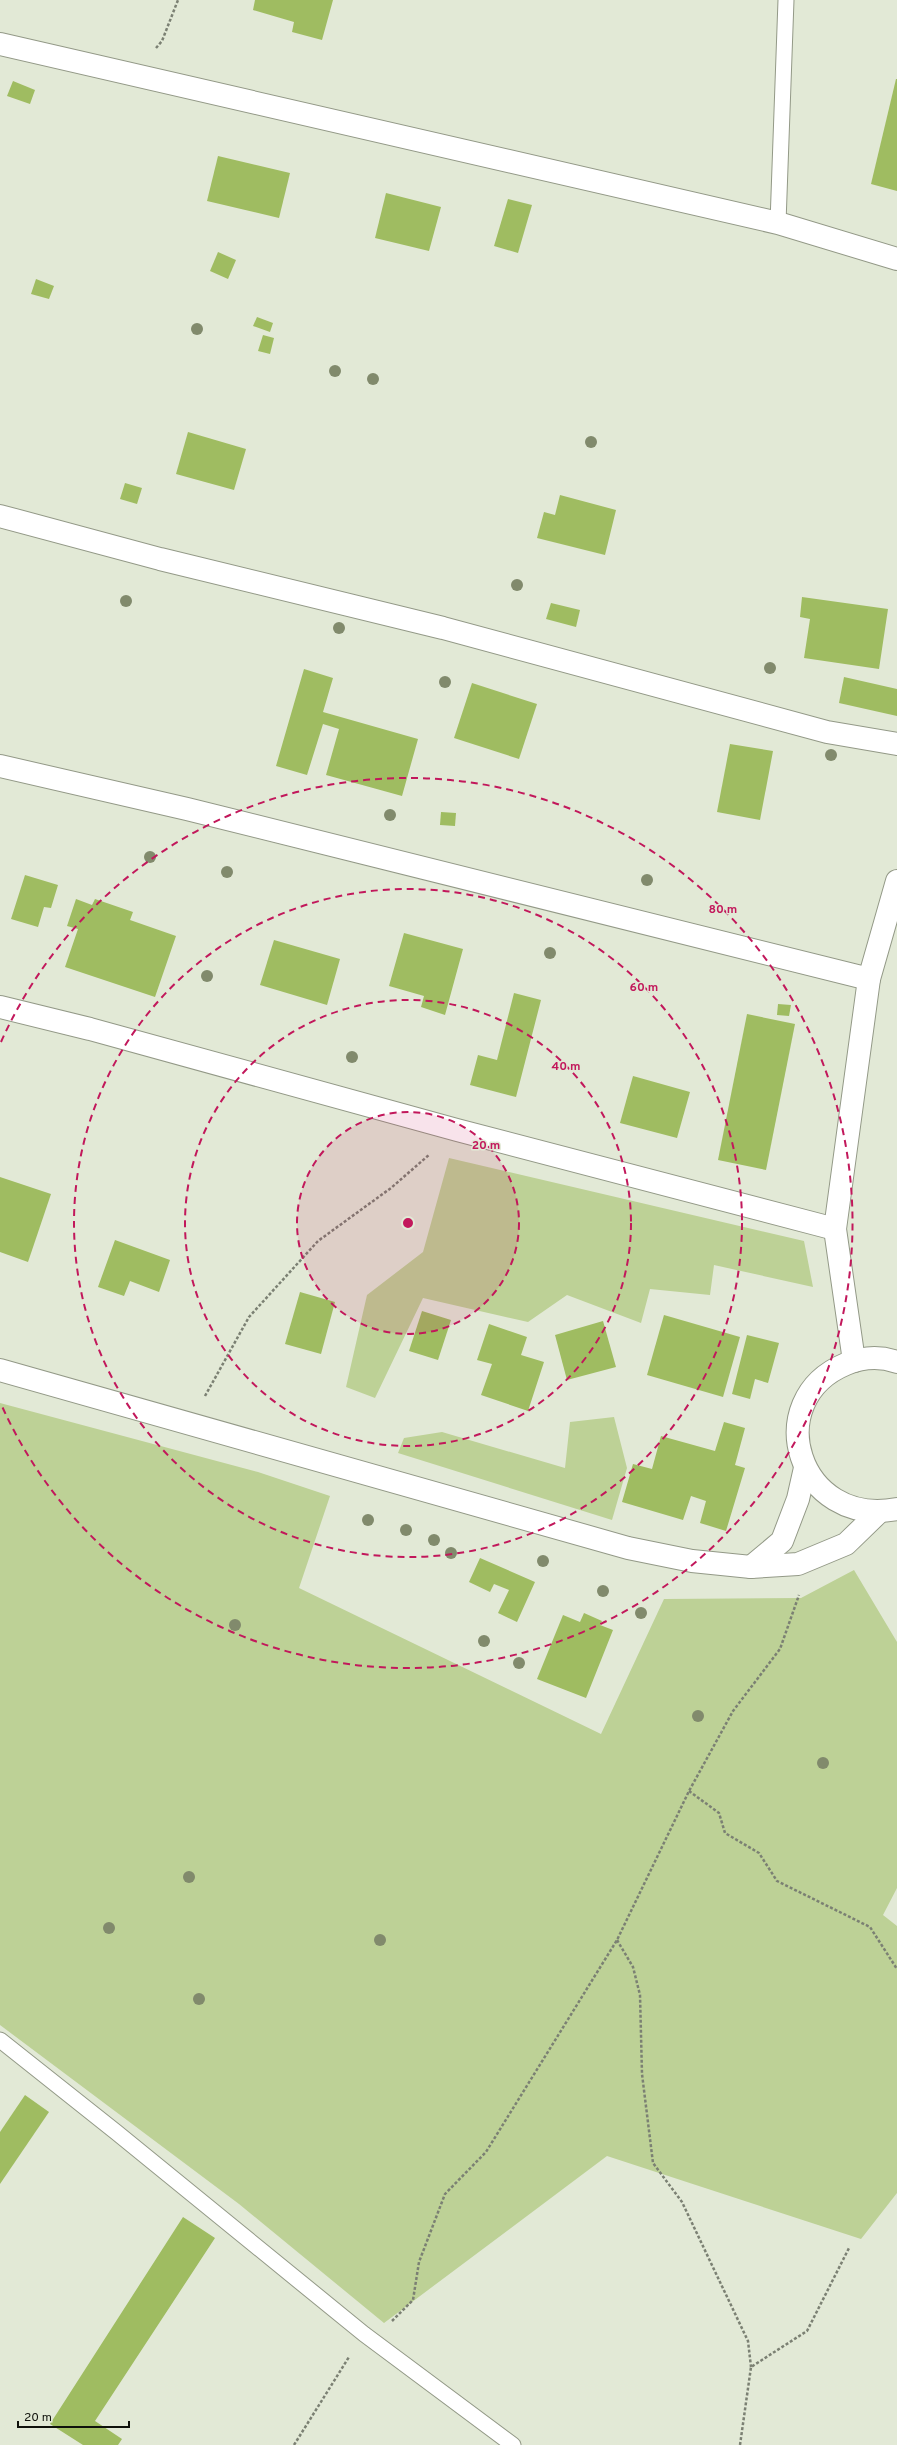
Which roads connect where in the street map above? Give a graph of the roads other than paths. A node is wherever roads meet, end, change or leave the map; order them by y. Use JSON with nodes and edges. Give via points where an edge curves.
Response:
{"nodes":[{"id":1,"x":786,"y":0,"type":"edge"},
{"id":2,"x":0,"y":44,"type":"edge"},
{"id":3,"x":778,"y":223,"type":"junction"},
{"id":4,"x":897,"y":259,"type":"edge"},
{"id":5,"x":0,"y":516,"type":"edge"},
{"id":6,"x":897,"y":744,"type":"edge"},
{"id":7,"x":0,"y":766,"type":"edge"},
{"id":8,"x":897,"y":881,"type":"edge"},
{"id":9,"x":869,"y":979,"type":"junction"},
{"id":10,"x":0,"y":1007,"type":"edge"},
{"id":11,"x":835,"y":1229,"type":"junction"},
{"id":12,"x":854,"y":1361,"type":"junction"},
{"id":13,"x":897,"y":1362,"type":"edge"},
{"id":14,"x":0,"y":1370,"type":"edge"},
{"id":15,"x":805,"y":1468,"type":"junction"},
{"id":16,"x":888,"y":1511,"type":"edge"},
{"id":17,"x":751,"y":1567,"type":"junction"},
{"id":18,"x":0,"y":2040,"type":"edge"},
{"id":19,"x":513,"y":2445,"type":"edge"}],
"edges":[{"from":1,"to":3,"type":"lane"},
{"from":2,"to":3,"type":"street"},
{"from":3,"to":4,"type":"street"},
{"from":5,"to":6,"type":"street","via":[[160,559],[443,628],[827,732]]},
{"from":7,"to":9,"type":"street","via":[[195,811]]},
{"from":8,"to":9,"type":"street"},
{"from":9,"to":11,"type":"street"},
{"from":10,"to":11,"type":"street"},
{"from":11,"to":12,"type":"street"},
{"from":12,"to":13,"type":"street","via":[[872,1358]]},
{"from":12,"to":15,"type":"street","via":[[834,1369],[817,1384],[805,1403],[798,1424],[798,1446]]},
{"from":14,"to":17,"type":"street","via":[[628,1548],[692,1561]]},
{"from":15,"to":16,"type":"street","via":[[818,1487],[835,1501],[856,1510]]},
{"from":15,"to":17,"type":"street","via":[[798,1499],[782,1541]]},
{"from":16,"to":17,"type":"street","via":[[846,1544],[798,1564]]},
{"from":18,"to":19,"type":"lane","via":[[364,2334]]}]}
